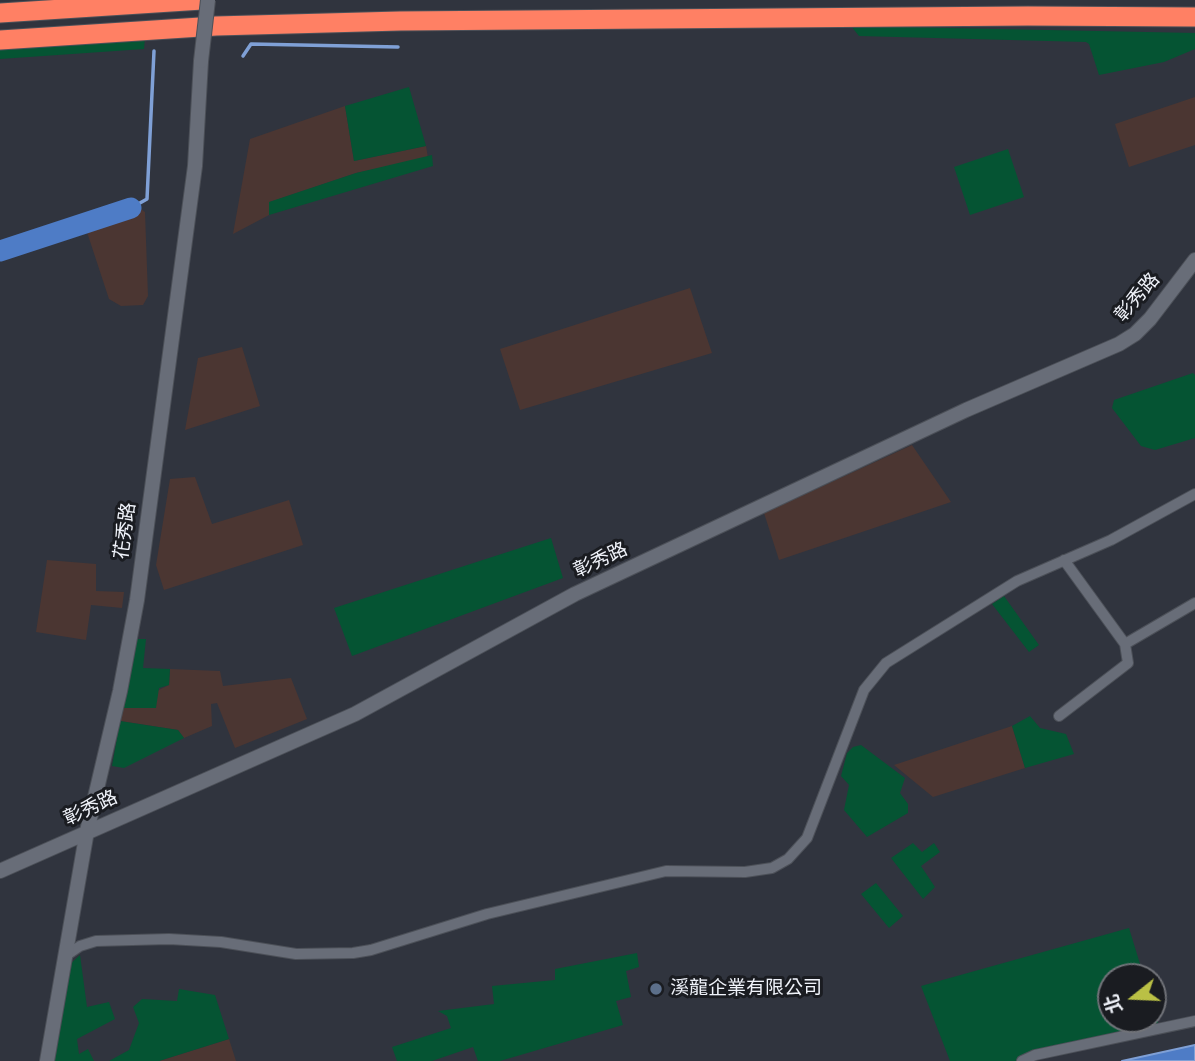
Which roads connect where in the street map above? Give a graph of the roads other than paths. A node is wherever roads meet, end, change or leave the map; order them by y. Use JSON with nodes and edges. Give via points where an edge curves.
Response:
{"nodes":[{"id":1,"x":202,"y":0,"type":"edge"},
{"id":2,"x":208,"y":0,"type":"edge"},
{"id":3,"x":0,"y":13,"type":"edge"},
{"id":4,"x":1195,"y":17,"type":"edge"},
{"id":5,"x":0,"y":40,"type":"edge"},
{"id":6,"x":1195,"y":260,"type":"edge"},
{"id":7,"x":1195,"y":494,"type":"edge"},
{"id":8,"x":1064,"y":560,"type":"junction"},
{"id":9,"x":1195,"y":603,"type":"edge"},
{"id":10,"x":1125,"y":644,"type":"junction"},
{"id":11,"x":1059,"y":716,"type":"dead end"},
{"id":12,"x":88,"y":831,"type":"junction"},
{"id":13,"x":0,"y":871,"type":"edge"},
{"id":14,"x":64,"y":957,"type":"junction"},
{"id":15,"x":1195,"y":1021,"type":"edge"},
{"id":16,"x":47,"y":1061,"type":"edge"},
{"id":17,"x":1022,"y":1061,"type":"edge"}],
"edges":[{"from":1,"to":3,"type":"highway"},
{"from":2,"to":12,"type":"street","name":"花秀路","bridge":true,"via":[[195,166],[136,600]]},
{"from":4,"to":5,"type":"highway","via":[[426,21],[216,26]]},
{"from":6,"to":12,"type":"street","name":"彰秀路","via":[[1150,318],[1119,344],[966,410],[575,594],[355,713]]},
{"from":7,"to":8,"type":"street","via":[[1128,532]]},
{"from":8,"to":10,"type":"street"},
{"from":8,"to":14,"type":"street","via":[[1017,581],[879,670],[864,690],[807,838],[788,859],[772,867],[754,872],[666,871],[487,914],[353,953],[296,954],[169,939],[96,941]]},
{"from":9,"to":10,"type":"street"},
{"from":10,"to":11,"type":"street","via":[[1128,663]]},
{"from":12,"to":13,"type":"street","name":"彰秀路"},
{"from":12,"to":14,"type":"street","name":"花秀路"},
{"from":14,"to":16,"type":"street","name":"花秀路"},
{"from":15,"to":17,"type":"street"}]}
